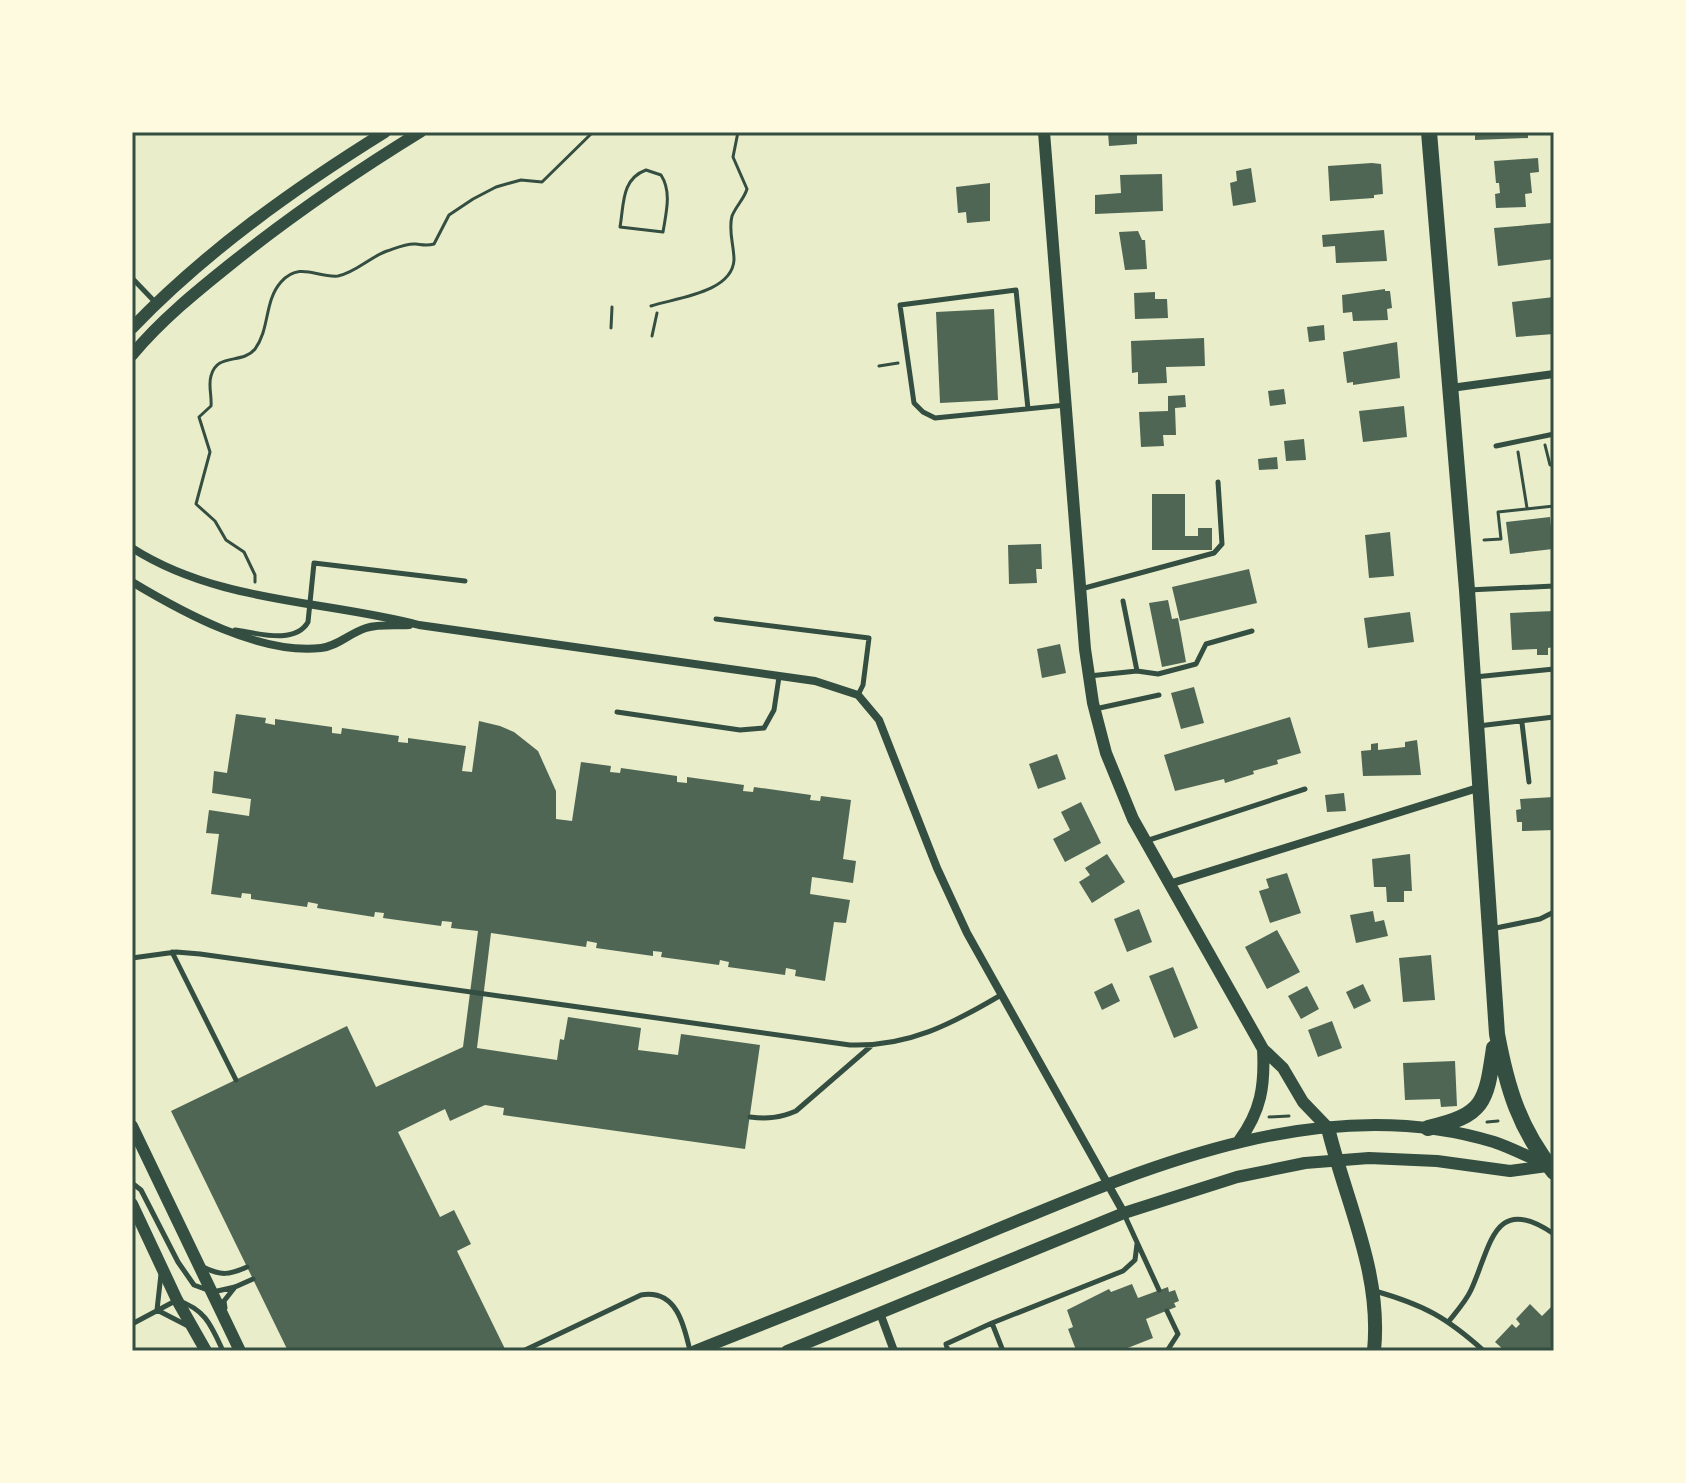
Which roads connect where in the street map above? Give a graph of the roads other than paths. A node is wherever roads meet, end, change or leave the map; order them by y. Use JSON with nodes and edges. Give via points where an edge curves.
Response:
{"nodes":[{"id":1,"x":385,"y":132,"type":"edge"},
{"id":2,"x":420,"y":132,"type":"edge"},
{"id":3,"x":1044,"y":132,"type":"edge"},
{"id":4,"x":1429,"y":132,"type":"edge"},
{"id":5,"x":132,"y":278,"type":"edge"},
{"id":6,"x":156,"y":303,"type":"junction"},
{"id":7,"x":132,"y":328,"type":"edge"},
{"id":8,"x":132,"y":355,"type":"edge"},
{"id":9,"x":1554,"y":374,"type":"edge"},
{"id":10,"x":1450,"y":389,"type":"junction"},
{"id":11,"x":1067,"y":405,"type":"junction"},
{"id":12,"x":1028,"y":409,"type":"junction"},
{"id":13,"x":1554,"y":434,"type":"edge"},
{"id":14,"x":1496,"y":446,"type":"dead end"},
{"id":15,"x":1218,"y":482,"type":"dead end"},
{"id":16,"x":132,"y":548,"type":"edge"},
{"id":17,"x":465,"y":581,"type":"dead end"},
{"id":18,"x":132,"y":582,"type":"edge"},
{"id":19,"x":1554,"y":586,"type":"edge"},
{"id":20,"x":1080,"y":589,"type":"junction"},
{"id":21,"x":1467,"y":590,"type":"junction"},
{"id":22,"x":1123,"y":601,"type":"dead end"},
{"id":23,"x":309,"y":605,"type":"junction"},
{"id":24,"x":716,"y":619,"type":"dead end"},
{"id":25,"x":419,"y":625,"type":"junction"},
{"id":26,"x":227,"y":630,"type":"junction"},
{"id":27,"x":1252,"y":631,"type":"dead end"},
{"id":28,"x":1554,"y":669,"type":"edge"},
{"id":29,"x":1137,"y":671,"type":"junction"},
{"id":30,"x":779,"y":676,"type":"junction"},
{"id":31,"x":1088,"y":676,"type":"junction"},
{"id":32,"x":1473,"y":677,"type":"junction"},
{"id":33,"x":858,"y":695,"type":"junction"},
{"id":34,"x":1159,"y":695,"type":"dead end"},
{"id":35,"x":1094,"y":709,"type":"junction"},
{"id":36,"x":617,"y":712,"type":"dead end"},
{"id":37,"x":1554,"y":717,"type":"edge"},
{"id":38,"x":1522,"y":723,"type":"junction"},
{"id":39,"x":1477,"y":726,"type":"junction"},
{"id":40,"x":1529,"y":782,"type":"dead end"},
{"id":41,"x":1481,"y":787,"type":"junction"},
{"id":42,"x":1305,"y":789,"type":"dead end"},
{"id":43,"x":1145,"y":842,"type":"junction"},
{"id":44,"x":1169,"y":884,"type":"junction"},
{"id":45,"x":1554,"y":912,"type":"edge"},
{"id":46,"x":1490,"y":929,"type":"junction"},
{"id":47,"x":172,"y":952,"type":"junction"},
{"id":48,"x":132,"y":958,"type":"edge"},
{"id":49,"x":1001,"y":995,"type":"junction"},
{"id":50,"x":1497,"y":1034,"type":"junction"},
{"id":51,"x":872,"y":1045,"type":"junction"},
{"id":52,"x":1263,"y":1049,"type":"junction"},
{"id":53,"x":236,"y":1080,"type":"dead end"},
{"id":54,"x":750,"y":1117,"type":"dead end"},
{"id":55,"x":132,"y":1126,"type":"edge"},
{"id":56,"x":1328,"y":1128,"type":"junction"},
{"id":57,"x":1428,"y":1128,"type":"junction"},
{"id":58,"x":1239,"y":1141,"type":"junction"},
{"id":59,"x":1336,"y":1160,"type":"junction"},
{"id":60,"x":1552,"y":1168,"type":"edge"},
{"id":61,"x":132,"y":1183,"type":"edge"},
{"id":62,"x":1108,"y":1183,"type":"junction"},
{"id":63,"x":132,"y":1204,"type":"edge"},
{"id":64,"x":1124,"y":1213,"type":"junction"},
{"id":65,"x":1554,"y":1234,"type":"edge"},
{"id":66,"x":1137,"y":1244,"type":"junction"},
{"id":67,"x":161,"y":1265,"type":"junction"},
{"id":68,"x":200,"y":1266,"type":"junction"},
{"id":69,"x":247,"y":1267,"type":"dead end"},
{"id":70,"x":253,"y":1279,"type":"dead end"},
{"id":71,"x":235,"y":1287,"type":"junction"},
{"id":72,"x":1159,"y":1290,"type":"dead end"},
{"id":73,"x":1374,"y":1291,"type":"junction"},
{"id":74,"x":213,"y":1292,"type":"junction"},
{"id":75,"x":177,"y":1300,"type":"junction"},
{"id":76,"x":157,"y":1310,"type":"junction"},
{"id":77,"x":1167,"y":1311,"type":"dead end"},
{"id":78,"x":880,"y":1313,"type":"junction"},
{"id":79,"x":226,"y":1321,"type":"junction"},
{"id":80,"x":1449,"y":1321,"type":"junction"},
{"id":81,"x":992,"y":1323,"type":"junction"},
{"id":82,"x":132,"y":1324,"type":"edge"},
{"id":83,"x":194,"y":1330,"type":"junction"},
{"id":84,"x":1475,"y":1343,"type":"junction"},
{"id":85,"x":206,"y":1351,"type":"edge"},
{"id":86,"x":223,"y":1351,"type":"edge"},
{"id":87,"x":240,"y":1351,"type":"edge"},
{"id":88,"x":523,"y":1351,"type":"edge"},
{"id":89,"x":693,"y":1351,"type":"edge"},
{"id":90,"x":787,"y":1351,"type":"edge"},
{"id":91,"x":894,"y":1351,"type":"edge"},
{"id":92,"x":948,"y":1351,"type":"edge"},
{"id":93,"x":1003,"y":1351,"type":"edge"},
{"id":94,"x":1167,"y":1351,"type":"edge"},
{"id":95,"x":1374,"y":1351,"type":"edge"},
{"id":96,"x":1475,"y":1351,"type":"edge"},
{"id":97,"x":1484,"y":1351,"type":"edge"}],
"edges":[{"from":1,"to":6,"type":"street","via":[[243,229]]},
{"from":2,"to":8,"type":"street","via":[[254,246]]},
{"from":3,"to":11,"type":"street"},
{"from":4,"to":10,"type":"main road"},
{"from":5,"to":6,"type":"lane"},
{"from":6,"to":7,"type":"street"},
{"from":9,"to":10,"type":"street"},
{"from":10,"to":21,"type":"main road"},
{"from":11,"to":12,"type":"lane"},
{"from":11,"to":20,"type":"street"},
{"from":12,"to":12,"type":"lane","via":[[935,418],[923,412],[914,403],[900,305],[1016,290]]},
{"from":13,"to":14,"type":"lane"},
{"from":15,"to":20,"type":"lane","via":[[1222,544],[1214,553]]},
{"from":16,"to":23,"type":"street","via":[[202,581]]},
{"from":17,"to":23,"type":"lane","via":[[314,563]]},
{"from":18,"to":26,"type":"street"},
{"from":19,"to":21,"type":"lane"},
{"from":20,"to":31,"type":"street"},
{"from":21,"to":32,"type":"main road"},
{"from":22,"to":29,"type":"lane"},
{"from":23,"to":25,"type":"street"},
{"from":23,"to":26,"type":"lane","via":[[305,628],[293,635]]},
{"from":24,"to":33,"type":"lane","via":[[869,638]]},
{"from":25,"to":26,"type":"street","via":[[366,628],[321,648],[267,642]]},
{"from":25,"to":30,"type":"street"},
{"from":27,"to":29,"type":"lane","via":[[1206,644],[1196,664],[1158,674]]},
{"from":28,"to":32,"type":"lane"},
{"from":29,"to":31,"type":"lane"},
{"from":30,"to":33,"type":"street"},
{"from":30,"to":36,"type":"lane","via":[[774,710],[764,728],[740,730]]},
{"from":31,"to":35,"type":"street"},
{"from":32,"to":39,"type":"main road"},
{"from":33,"to":49,"type":"street","via":[[879,720],[942,879]]},
{"from":34,"to":35,"type":"lane"},
{"from":35,"to":43,"type":"street","via":[[1106,753]]},
{"from":37,"to":38,"type":"lane"},
{"from":38,"to":39,"type":"lane"},
{"from":38,"to":40,"type":"lane"},
{"from":39,"to":41,"type":"main road"},
{"from":41,"to":44,"type":"street"},
{"from":41,"to":46,"type":"main road"},
{"from":42,"to":43,"type":"lane"},
{"from":43,"to":44,"type":"street"},
{"from":44,"to":52,"type":"street"},
{"from":45,"to":46,"type":"lane"},
{"from":46,"to":50,"type":"main road"},
{"from":47,"to":48,"type":"lane"},
{"from":47,"to":51,"type":"lane"},
{"from":47,"to":53,"type":"lane"},
{"from":49,"to":51,"type":"lane","via":[[934,1031]]},
{"from":49,"to":62,"type":"street"},
{"from":50,"to":57,"type":"main road","via":[[1489,1081],[1476,1110]]},
{"from":50,"to":60,"type":"main road","via":[[1519,1120]]},
{"from":51,"to":54,"type":"lane","via":[[796,1111],[766,1119]]},
{"from":52,"to":56,"type":"street"},
{"from":52,"to":58,"type":"street","via":[[1263,1092]]},
{"from":55,"to":68,"type":"street"},
{"from":56,"to":57,"type":"street"},
{"from":56,"to":58,"type":"street"},
{"from":56,"to":59,"type":"main road"},
{"from":57,"to":60,"type":"street","via":[[1494,1142]]},
{"from":58,"to":62,"type":"street"},
{"from":59,"to":60,"type":"street","via":[[1403,1158],[1510,1171]]},
{"from":59,"to":64,"type":"street","via":[[1237,1177]]},
{"from":59,"to":73,"type":"main road"},
{"from":61,"to":74,"type":"lane","via":[[141,1190],[194,1285]]},
{"from":62,"to":64,"type":"street"},
{"from":62,"to":89,"type":"street"},
{"from":63,"to":67,"type":"street"},
{"from":64,"to":66,"type":"lane"},
{"from":64,"to":78,"type":"street"},
{"from":65,"to":80,"type":"lane","via":[[1527,1219],[1504,1223],[1470,1294]]},
{"from":66,"to":72,"type":"lane"},
{"from":66,"to":81,"type":"lane","via":[[1135,1260],[1123,1271]]},
{"from":67,"to":75,"type":"street"},
{"from":67,"to":76,"type":"lane"},
{"from":68,"to":69,"type":"lane","via":[[219,1275]]},
{"from":68,"to":74,"type":"street"},
{"from":70,"to":71,"type":"lane"},
{"from":71,"to":74,"type":"lane"},
{"from":71,"to":79,"type":"lane","via":[[224,1301]]},
{"from":73,"to":80,"type":"lane","via":[[1425,1307]]},
{"from":73,"to":95,"type":"main road"},
{"from":74,"to":79,"type":"street"},
{"from":75,"to":76,"type":"lane"},
{"from":75,"to":83,"type":"street"},
{"from":75,"to":86,"type":"lane","via":[[195,1306]]},
{"from":76,"to":82,"type":"lane"},
{"from":76,"to":83,"type":"lane"},
{"from":77,"to":94,"type":"lane","via":[[1178,1334]]},
{"from":78,"to":90,"type":"street"},
{"from":78,"to":91,"type":"street"},
{"from":79,"to":87,"type":"street"},
{"from":80,"to":84,"type":"lane"},
{"from":81,"to":92,"type":"lane","via":[[946,1344]]},
{"from":81,"to":93,"type":"lane"},
{"from":83,"to":85,"type":"street"},
{"from":84,"to":96,"type":"lane"},
{"from":84,"to":97,"type":"lane"},
{"from":88,"to":89,"type":"lane","via":[[650,1294],[676,1309]]}]}
